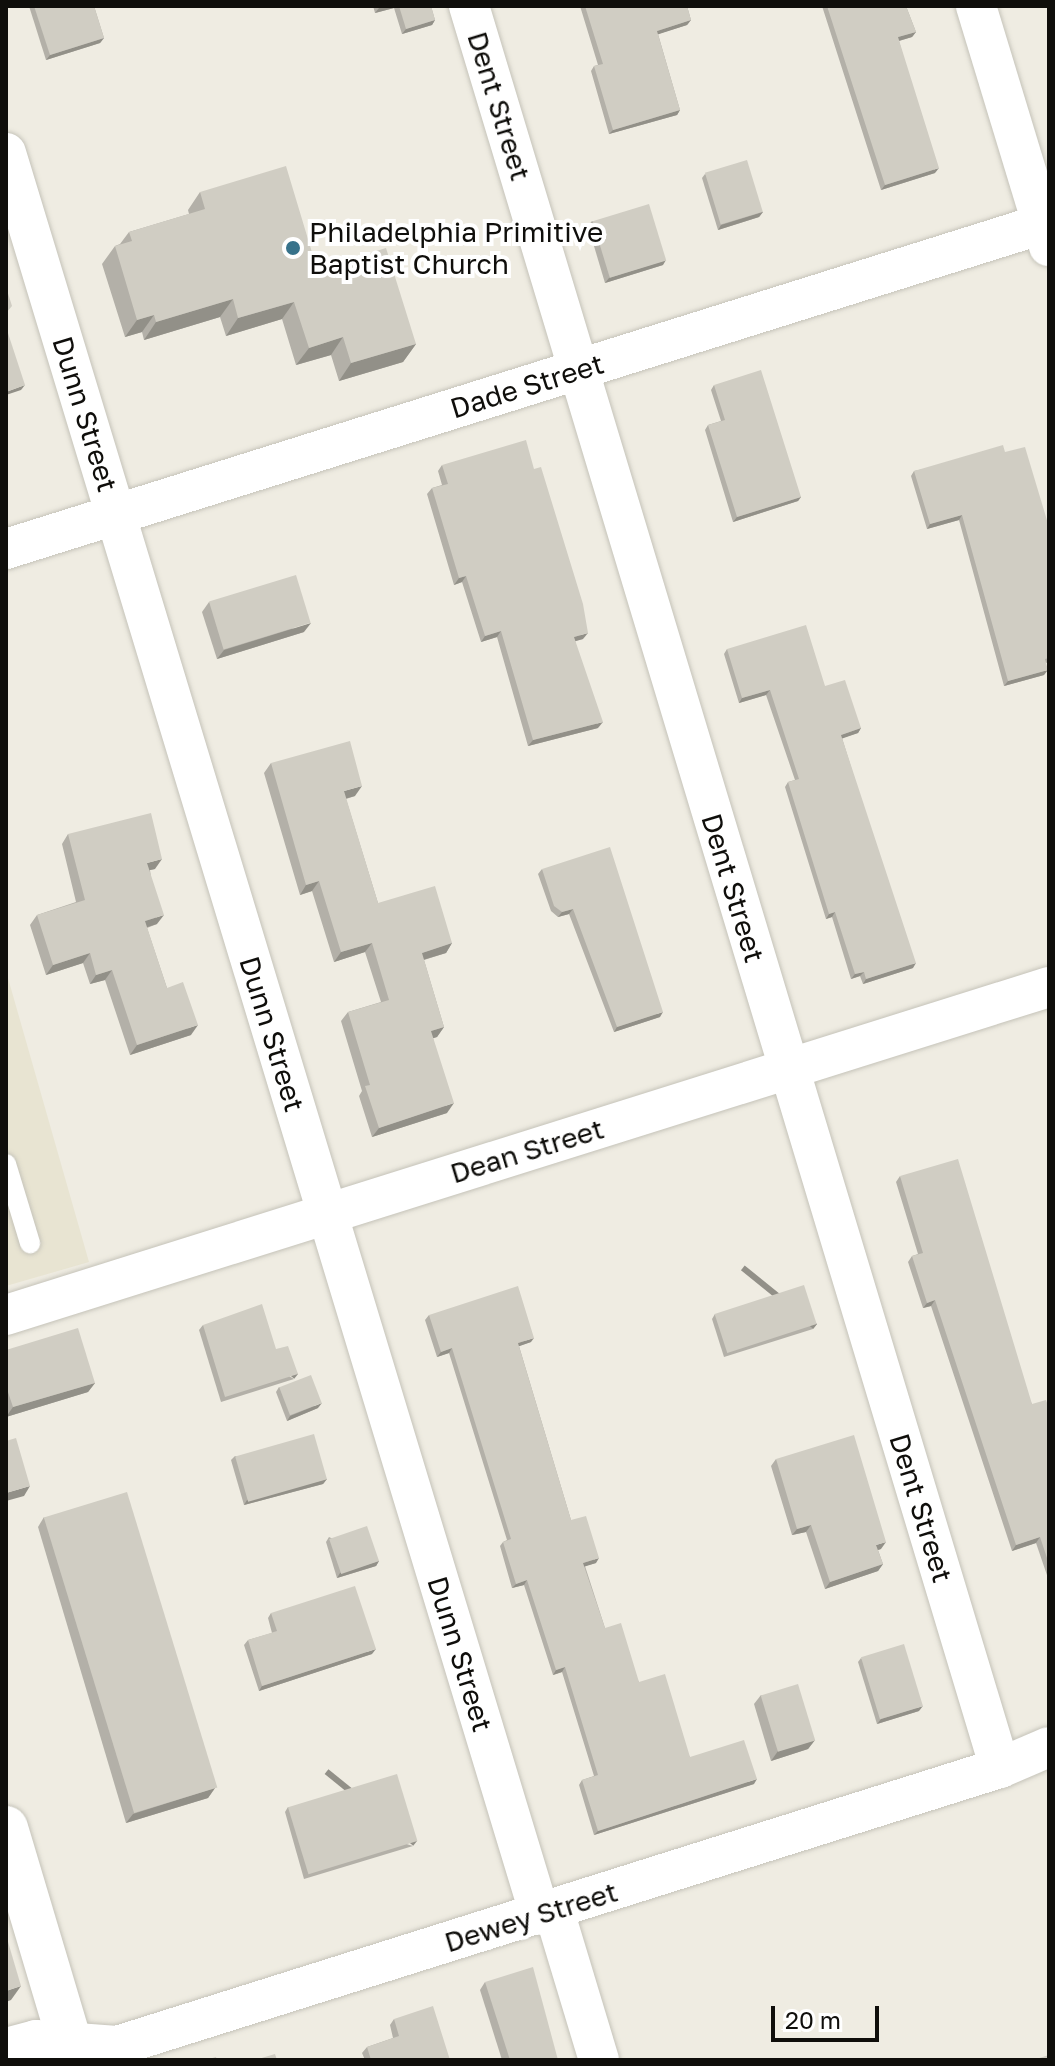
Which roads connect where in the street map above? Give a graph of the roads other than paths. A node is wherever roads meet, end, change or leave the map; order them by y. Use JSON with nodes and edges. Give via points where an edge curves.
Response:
{"nodes":[{"id":1,"x":469,"y":6,"type":"edge"},
{"id":2,"x":976,"y":6,"type":"edge"},
{"id":3,"x":6,"y":153,"type":"edge"},
{"id":4,"x":1047,"y":231,"type":"edge"},
{"id":5,"x":578,"y":370,"type":"junction"},
{"id":6,"x":116,"y":515,"type":"junction"},
{"id":7,"x":6,"y":549,"type":"edge"},
{"id":8,"x":1049,"y":987,"type":"edge"},
{"id":9,"x":788,"y":1069,"type":"junction"},
{"id":10,"x":6,"y":1164,"type":"edge"},
{"id":11,"x":327,"y":1214,"type":"junction"},
{"id":12,"x":30,"y":1243,"type":"dead end"},
{"id":13,"x":6,"y":1315,"type":"edge"},
{"id":14,"x":1049,"y":1747,"type":"edge"},
{"id":15,"x":1000,"y":1768,"type":"junction"},
{"id":16,"x":6,"y":1830,"type":"edge"},
{"id":17,"x":547,"y":1913,"type":"junction"},
{"id":18,"x":6,"y":2048,"type":"edge"},
{"id":19,"x":73,"y":2052,"type":"edge"},
{"id":20,"x":599,"y":2060,"type":"edge"}],
"edges":[{"from":1,"to":5,"type":"street","name":"Dent Street"},
{"from":2,"to":4,"type":"street"},
{"from":3,"to":6,"type":"street","name":"Dunn Street"},
{"from":4,"to":5,"type":"street","name":"Dade Street"},
{"from":5,"to":6,"type":"street","name":"Dade Street"},
{"from":5,"to":9,"type":"street","name":"Dent Street"},
{"from":6,"to":7,"type":"street","name":"Dade Street"},
{"from":6,"to":11,"type":"street","name":"Dunn Street"},
{"from":8,"to":9,"type":"street","name":"Dean Street"},
{"from":9,"to":11,"type":"street","name":"Dean Street"},
{"from":9,"to":15,"type":"street","name":"Dent Street"},
{"from":10,"to":12,"type":"lane"},
{"from":11,"to":13,"type":"street","name":"Dean Street"},
{"from":11,"to":17,"type":"street","name":"Dunn Street"},
{"from":14,"to":15,"type":"street","name":"Dewey Street"},
{"from":15,"to":17,"type":"street","name":"Dewey Street"},
{"from":16,"to":19,"type":"street"},
{"from":17,"to":19,"type":"street","name":"Dewey Street","via":[[117,2046]]},
{"from":17,"to":20,"type":"street","name":"Dunn Street"},
{"from":18,"to":19,"type":"street","name":"Dewey Street","via":[[36,2040]]}]}
